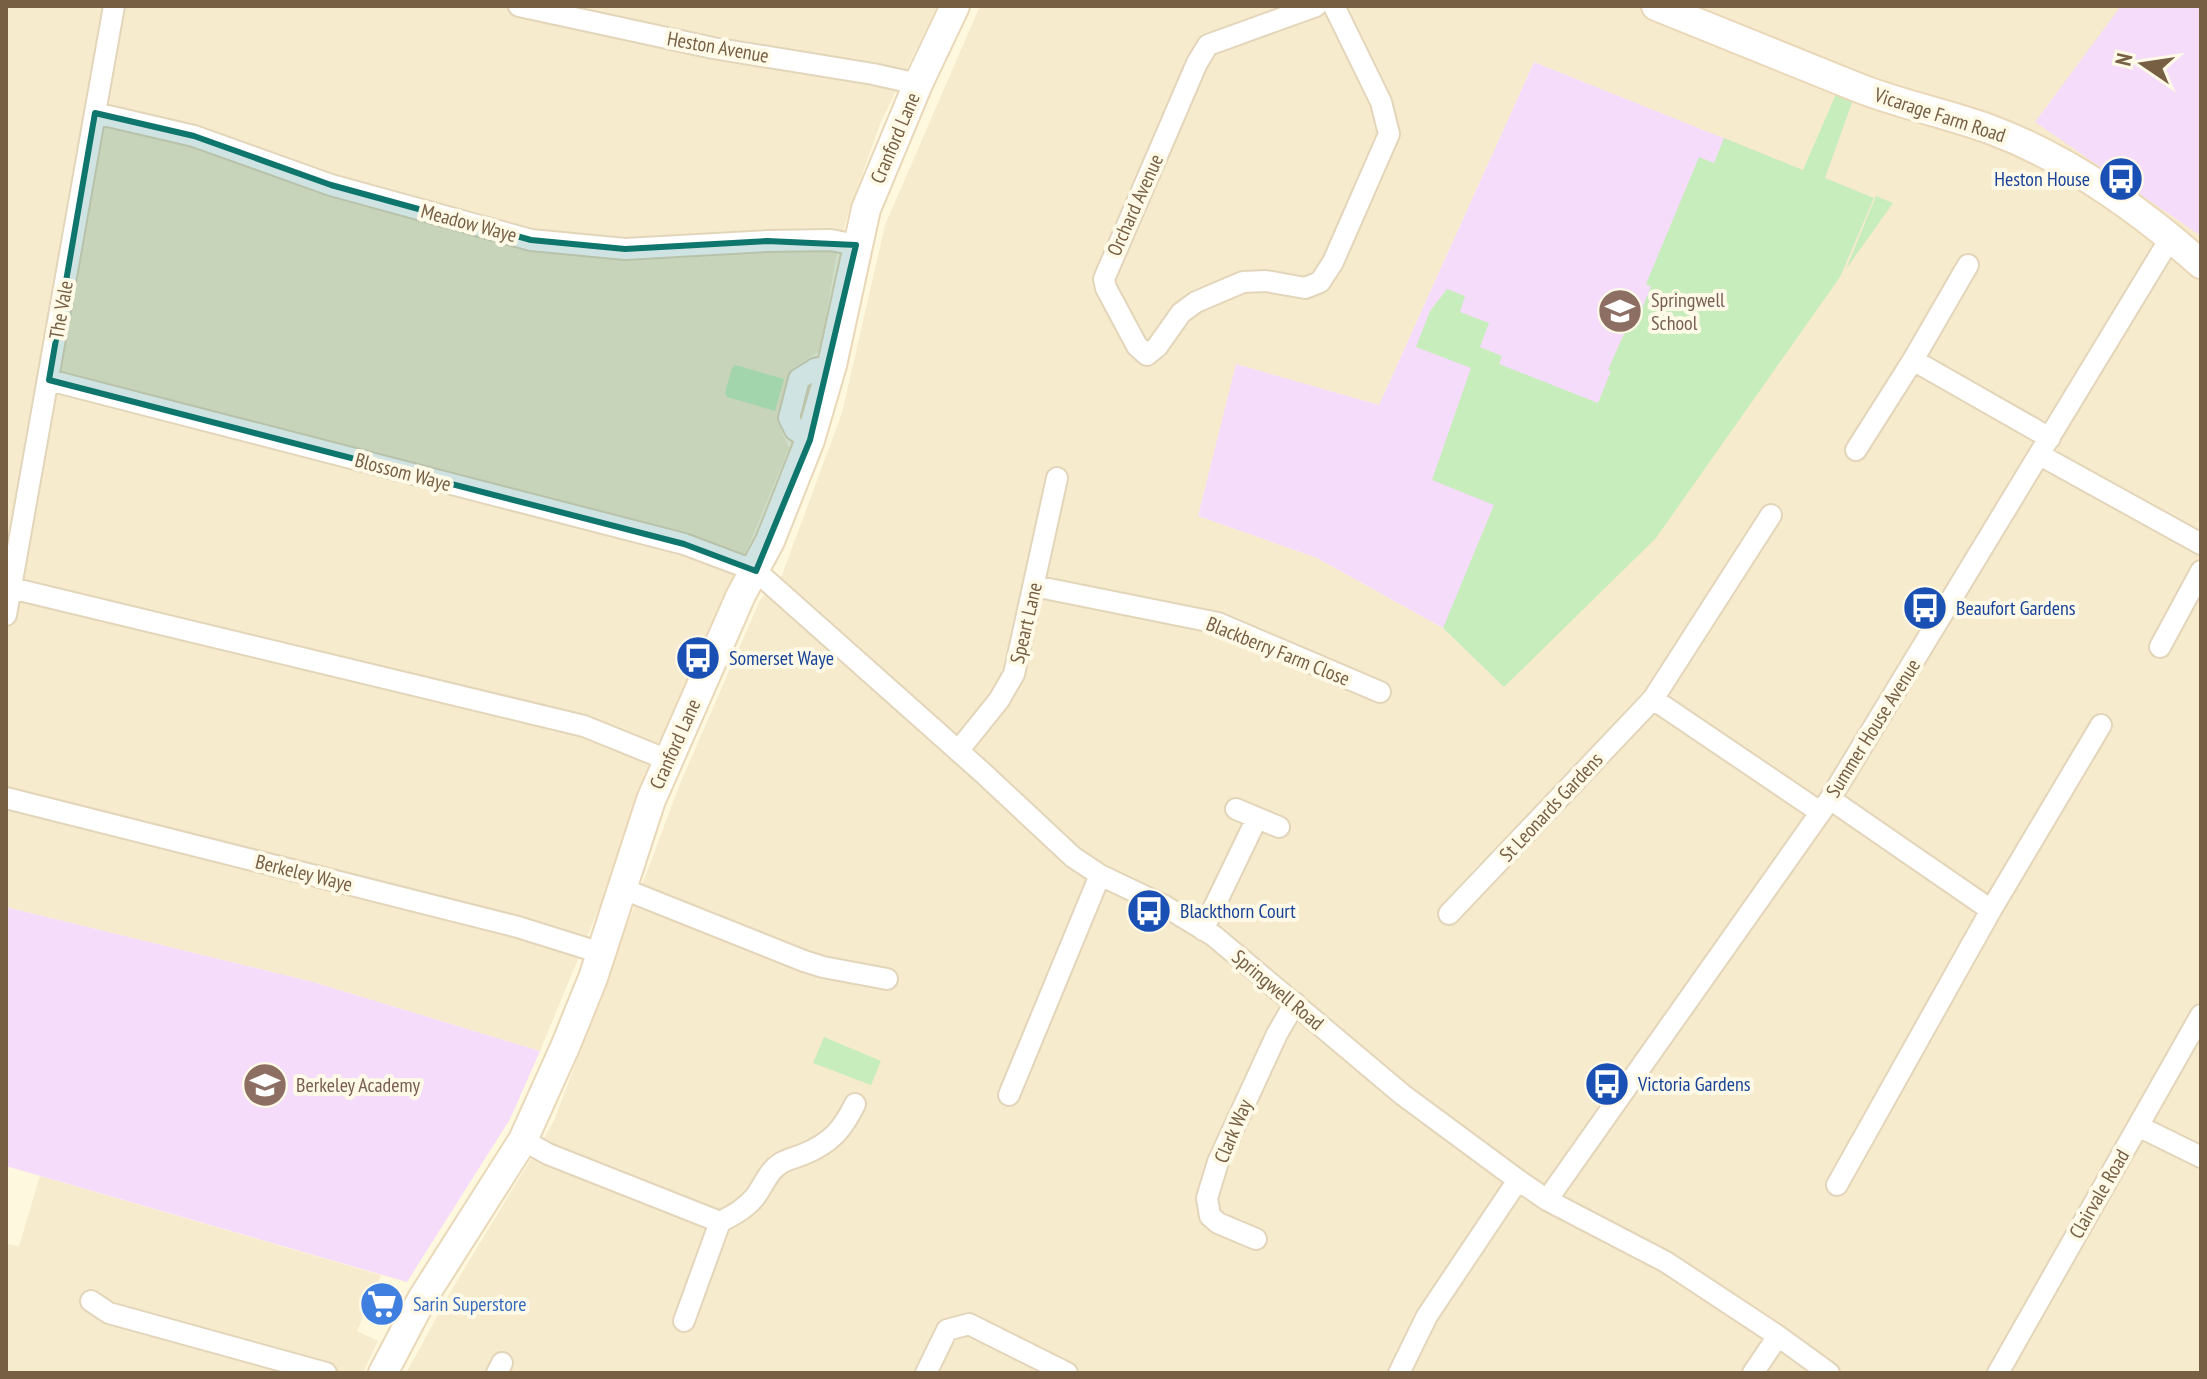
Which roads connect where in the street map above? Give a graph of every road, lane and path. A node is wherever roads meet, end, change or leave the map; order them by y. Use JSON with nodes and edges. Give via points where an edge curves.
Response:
{"nodes":[{"id":1,"x":114,"y":6,"type":"edge"},
{"id":2,"x":519,"y":6,"type":"edge"},
{"id":3,"x":955,"y":6,"type":"edge"},
{"id":4,"x":1316,"y":6,"type":"edge"},
{"id":5,"x":1334,"y":6,"type":"edge"},
{"id":6,"x":1656,"y":6,"type":"edge"},
{"id":7,"x":918,"y":84,"type":"junction"},
{"id":8,"x":95,"y":113,"type":"junction"},
{"id":9,"x":2171,"y":237,"type":"junction"},
{"id":10,"x":856,"y":245,"type":"junction"},
{"id":11,"x":2201,"y":264,"type":"edge"},
{"id":12,"x":1968,"y":265,"type":"dead end"},
{"id":13,"x":1913,"y":360,"type":"junction"},
{"id":14,"x":49,"y":380,"type":"junction"},
{"id":15,"x":2045,"y":446,"type":"junction"},
{"id":16,"x":1856,"y":450,"type":"dead end"},
{"id":17,"x":1057,"y":478,"type":"dead end"},
{"id":18,"x":1771,"y":515,"type":"dead end"},
{"id":19,"x":2201,"y":544,"type":"edge"},
{"id":20,"x":756,"y":571,"type":"junction"},
{"id":21,"x":2201,"y":571,"type":"edge"},
{"id":22,"x":1034,"y":586,"type":"junction"},
{"id":23,"x":11,"y":588,"type":"junction"},
{"id":24,"x":6,"y":615,"type":"edge"},
{"id":25,"x":2160,"y":647,"type":"dead end"},
{"id":26,"x":1380,"y":692,"type":"dead end"},
{"id":27,"x":1653,"y":699,"type":"junction"},
{"id":28,"x":2101,"y":725,"type":"dead end"},
{"id":29,"x":958,"y":751,"type":"junction"},
{"id":30,"x":668,"y":760,"type":"junction"},
{"id":31,"x":6,"y":798,"type":"edge"},
{"id":32,"x":1825,"y":806,"type":"junction"},
{"id":33,"x":1236,"y":809,"type":"dead end"},
{"id":34,"x":1257,"y":818,"type":"junction"},
{"id":35,"x":1279,"y":827,"type":"dead end"},
{"id":36,"x":1100,"y":875,"type":"junction"},
{"id":37,"x":621,"y":888,"type":"junction"},
{"id":38,"x":1991,"y":910,"type":"junction"},
{"id":39,"x":1449,"y":914,"type":"dead end"},
{"id":40,"x":1203,"y":930,"type":"junction"},
{"id":41,"x":601,"y":953,"type":"junction"},
{"id":42,"x":887,"y":979,"type":"dead end"},
{"id":43,"x":1295,"y":1003,"type":"junction"},
{"id":44,"x":2201,"y":1015,"type":"edge"},
{"id":45,"x":1009,"y":1095,"type":"dead end"},
{"id":46,"x":855,"y":1104,"type":"dead end"},
{"id":47,"x":2138,"y":1126,"type":"junction"},
{"id":48,"x":523,"y":1140,"type":"junction"},
{"id":49,"x":2201,"y":1157,"type":"edge"},
{"id":50,"x":1518,"y":1180,"type":"junction"},
{"id":51,"x":1837,"y":1185,"type":"dead end"},
{"id":52,"x":1547,"y":1200,"type":"junction"},
{"id":53,"x":720,"y":1222,"type":"junction"},
{"id":54,"x":1256,"y":1239,"type":"dead end"},
{"id":55,"x":91,"y":1301,"type":"dead end"},
{"id":56,"x":684,"y":1321,"type":"dead end"},
{"id":57,"x":1778,"y":1336,"type":"junction"},
{"id":58,"x":2005,"y":1370,"type":"edge"},
{"id":59,"x":326,"y":1373,"type":"edge"},
{"id":60,"x":383,"y":1373,"type":"edge"},
{"id":61,"x":926,"y":1373,"type":"edge"},
{"id":62,"x":1067,"y":1373,"type":"edge"},
{"id":63,"x":1399,"y":1373,"type":"edge"},
{"id":64,"x":1753,"y":1373,"type":"edge"},
{"id":65,"x":1829,"y":1373,"type":"edge"}],
"edges":[{"from":1,"to":8,"type":"street","name":"The Vale"},
{"from":2,"to":7,"type":"street","name":"Heston Avenue"},
{"from":3,"to":7,"type":"street","name":"Cranford Lane"},
{"from":4,"to":5,"type":"street","name":"Orchard Avenue","via":[[1208,45],[1197,63],[1104,279],[1137,346],[1147,355],[1196,302],[1243,282],[1305,288],[1320,282],[1333,262],[1389,134],[1381,102]]},
{"from":6,"to":9,"type":"street","name":"Vicarage Farm Road","via":[[1862,89],[2027,145],[2098,185]]},
{"from":7,"to":10,"type":"street","name":"Cranford Lane","via":[[878,176]]},
{"from":8,"to":10,"type":"street","name":"Meadow Waye","via":[[194,136],[331,185],[531,240],[625,249],[767,241]]},
{"from":8,"to":14,"type":"street","name":"The Vale"},
{"from":9,"to":11,"type":"street","name":"Vicarage Farm Road"},
{"from":9,"to":15,"type":"street","name":"Summer House Avenue"},
{"from":10,"to":20,"type":"street","name":"Cranford Lane","via":[[832,365],[810,440]]},
{"from":12,"to":13,"type":"street"},
{"from":13,"to":15,"type":"street"},
{"from":13,"to":16,"type":"street"},
{"from":14,"to":20,"type":"street","name":"Blossom Waye","via":[[684,544]]},
{"from":14,"to":23,"type":"street","name":"The Vale"},
{"from":15,"to":19,"type":"street"},
{"from":15,"to":32,"type":"street","name":"Summer House Avenue"},
{"from":17,"to":22,"type":"street","name":"Speart Lane"},
{"from":18,"to":27,"type":"street","name":"St Leonards Gardens"},
{"from":20,"to":29,"type":"street","name":"Springwell Road"},
{"from":20,"to":30,"type":"street","name":"Cranford Lane"},
{"from":21,"to":25,"type":"street"},
{"from":22,"to":26,"type":"street","name":"Blackberry Farm Close","via":[[1218,623]]},
{"from":22,"to":29,"type":"street","name":"Speart Lane","via":[[1014,674]]},
{"from":23,"to":24,"type":"street","name":"The Vale"},
{"from":23,"to":30,"type":"street","via":[[584,726]]},
{"from":27,"to":32,"type":"street"},
{"from":27,"to":39,"type":"street","name":"St Leonards Gardens"},
{"from":28,"to":38,"type":"street"},
{"from":29,"to":36,"type":"street","name":"Springwell Road","via":[[1073,857]]},
{"from":30,"to":37,"type":"street","name":"Cranford Lane"},
{"from":31,"to":41,"type":"street","name":"Berkeley Waye","via":[[508,924]]},
{"from":32,"to":38,"type":"street"},
{"from":32,"to":52,"type":"street","name":"Summer House Avenue"},
{"from":33,"to":34,"type":"street"},
{"from":34,"to":35,"type":"street"},
{"from":34,"to":40,"type":"street"},
{"from":36,"to":40,"type":"street","name":"Springwell Road"},
{"from":36,"to":45,"type":"street"},
{"from":37,"to":41,"type":"street","name":"Cranford Lane"},
{"from":37,"to":42,"type":"street","via":[[804,961]]},
{"from":38,"to":51,"type":"street"},
{"from":40,"to":43,"type":"street","name":"Springwell Road"},
{"from":41,"to":48,"type":"street","name":"Cranford Lane"},
{"from":43,"to":50,"type":"street","name":"Springwell Road","via":[[1403,1095]]},
{"from":43,"to":54,"type":"street","name":"Clark Way","via":[[1242,1107],[1207,1198],[1210,1216],[1218,1223]]},
{"from":44,"to":47,"type":"street","name":"Clairvale Road"},
{"from":46,"to":53,"type":"street","via":[[834,1138],[781,1163],[744,1209]]},
{"from":47,"to":49,"type":"street"},
{"from":47,"to":58,"type":"street","name":"Clairvale Road"},
{"from":48,"to":53,"type":"street"},
{"from":48,"to":60,"type":"street","name":"Cranford Lane","via":[[422,1299]]},
{"from":50,"to":52,"type":"street","name":"Springwell Road"},
{"from":50,"to":63,"type":"street","via":[[1427,1316]]},
{"from":52,"to":57,"type":"street","name":"Springwell Road","via":[[1666,1262]]},
{"from":53,"to":56,"type":"street"},
{"from":55,"to":59,"type":"street","via":[[109,1313]]},
{"from":57,"to":64,"type":"street"},
{"from":57,"to":65,"type":"street","name":"Springwell Road"},
{"from":61,"to":62,"type":"street","via":[[947,1330],[969,1324]]}]}
